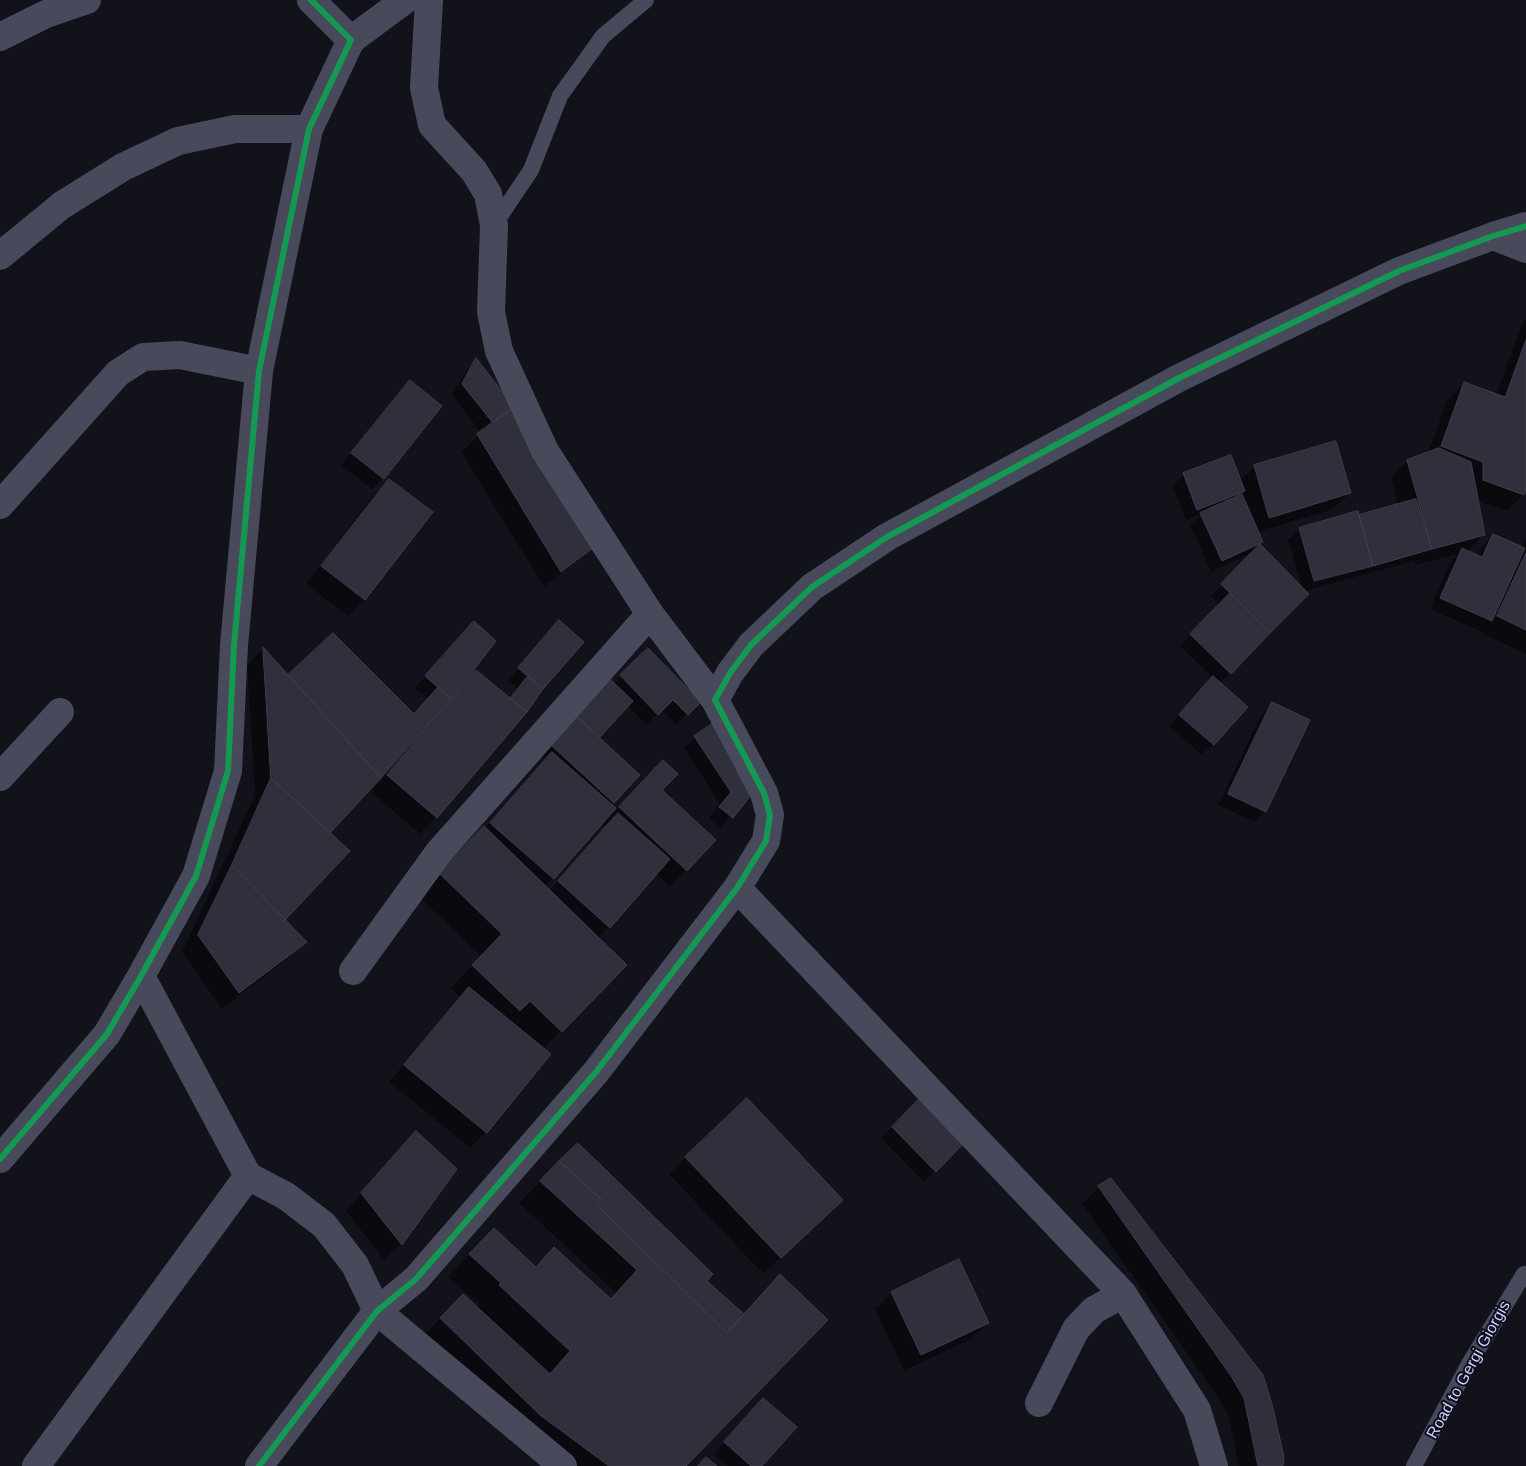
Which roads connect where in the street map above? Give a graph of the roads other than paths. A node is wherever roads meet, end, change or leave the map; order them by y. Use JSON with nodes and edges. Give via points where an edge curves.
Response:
{"nodes":[{"id":1,"x":88,"y":0,"type":"edge"},
{"id":2,"x":311,"y":0,"type":"edge"},
{"id":3,"x":406,"y":0,"type":"edge"},
{"id":4,"x":429,"y":0,"type":"edge"},
{"id":5,"x":646,"y":0,"type":"edge"},
{"id":6,"x":0,"y":37,"type":"edge"},
{"id":7,"x":350,"y":40,"type":"junction"},
{"id":8,"x":309,"y":129,"type":"junction"},
{"id":9,"x":494,"y":225,"type":"junction"},
{"id":10,"x":1526,"y":226,"type":"edge"},
{"id":11,"x":1493,"y":236,"type":"junction"},
{"id":12,"x":1526,"y":249,"type":"edge"},
{"id":13,"x":0,"y":256,"type":"edge"},
{"id":14,"x":259,"y":371,"type":"junction"},
{"id":15,"x":0,"y":505,"type":"edge"},
{"id":16,"x":650,"y":614,"type":"junction"},
{"id":17,"x":715,"y":700,"type":"junction"},
{"id":18,"x":60,"y":712,"type":"dead end"},
{"id":19,"x":0,"y":777,"type":"edge"},
{"id":20,"x":737,"y":888,"type":"junction"},
{"id":21,"x":352,"y":972,"type":"dead end"},
{"id":22,"x":141,"y":976,"type":"junction"},
{"id":23,"x":0,"y":1159,"type":"edge"},
{"id":24,"x":248,"y":1176,"type":"junction"},
{"id":25,"x":1524,"y":1274,"type":"dead end"},
{"id":26,"x":1123,"y":1294,"type":"junction"},
{"id":27,"x":376,"y":1311,"type":"junction"},
{"id":28,"x":1039,"y":1404,"type":"dead end"},
{"id":29,"x":535,"y":1458,"type":"edge"},
{"id":30,"x":36,"y":1466,"type":"edge"},
{"id":31,"x":259,"y":1466,"type":"edge"},
{"id":32,"x":563,"y":1466,"type":"edge"},
{"id":33,"x":1214,"y":1466,"type":"edge"},
{"id":34,"x":1414,"y":1466,"type":"edge"}],
"edges":[{"from":1,"to":6,"type":"street","via":[[46,14]]},
{"from":2,"to":7,"type":"street"},
{"from":3,"to":7,"type":"street"},
{"from":4,"to":9,"type":"street","via":[[424,88],[432,125],[474,171],[488,194]]},
{"from":5,"to":9,"type":"lane","via":[[603,36],[560,96],[531,170]]},
{"from":7,"to":8,"type":"street"},
{"from":8,"to":13,"type":"street","via":[[235,129],[178,141],[122,167],[62,205]]},
{"from":8,"to":14,"type":"street"},
{"from":9,"to":16,"type":"street","via":[[491,312],[499,351],[545,451]]},
{"from":10,"to":11,"type":"street"},
{"from":11,"to":12,"type":"street"},
{"from":11,"to":17,"type":"street","via":[[1400,271],[1179,378],[887,537],[812,587],[751,645]]},
{"from":14,"to":15,"type":"street","via":[[180,355],[142,357],[118,373]]},
{"from":14,"to":22,"type":"street","via":[[234,645],[228,771],[196,876]]},
{"from":16,"to":17,"type":"street"},
{"from":16,"to":21,"type":"street","via":[[439,852]]},
{"from":17,"to":20,"type":"street","via":[[764,792],[770,815],[766,842]]},
{"from":18,"to":19,"type":"street"},
{"from":20,"to":26,"type":"street"},
{"from":20,"to":27,"type":"street","via":[[596,1072],[416,1279]]},
{"from":22,"to":23,"type":"street","via":[[107,1034]]},
{"from":22,"to":24,"type":"street"},
{"from":24,"to":27,"type":"street","via":[[286,1196],[324,1225],[355,1265]]},
{"from":24,"to":30,"type":"street"},
{"from":25,"to":34,"type":"lane","name":"Road to Gergi Giorgis","via":[[1469,1364]]},
{"from":26,"to":28,"type":"street","via":[[1094,1310],[1076,1329]]},
{"from":26,"to":33,"type":"street","via":[[1197,1410]]},
{"from":27,"to":29,"type":"street"},
{"from":27,"to":31,"type":"street"},
{"from":29,"to":32,"type":"street"}]}
